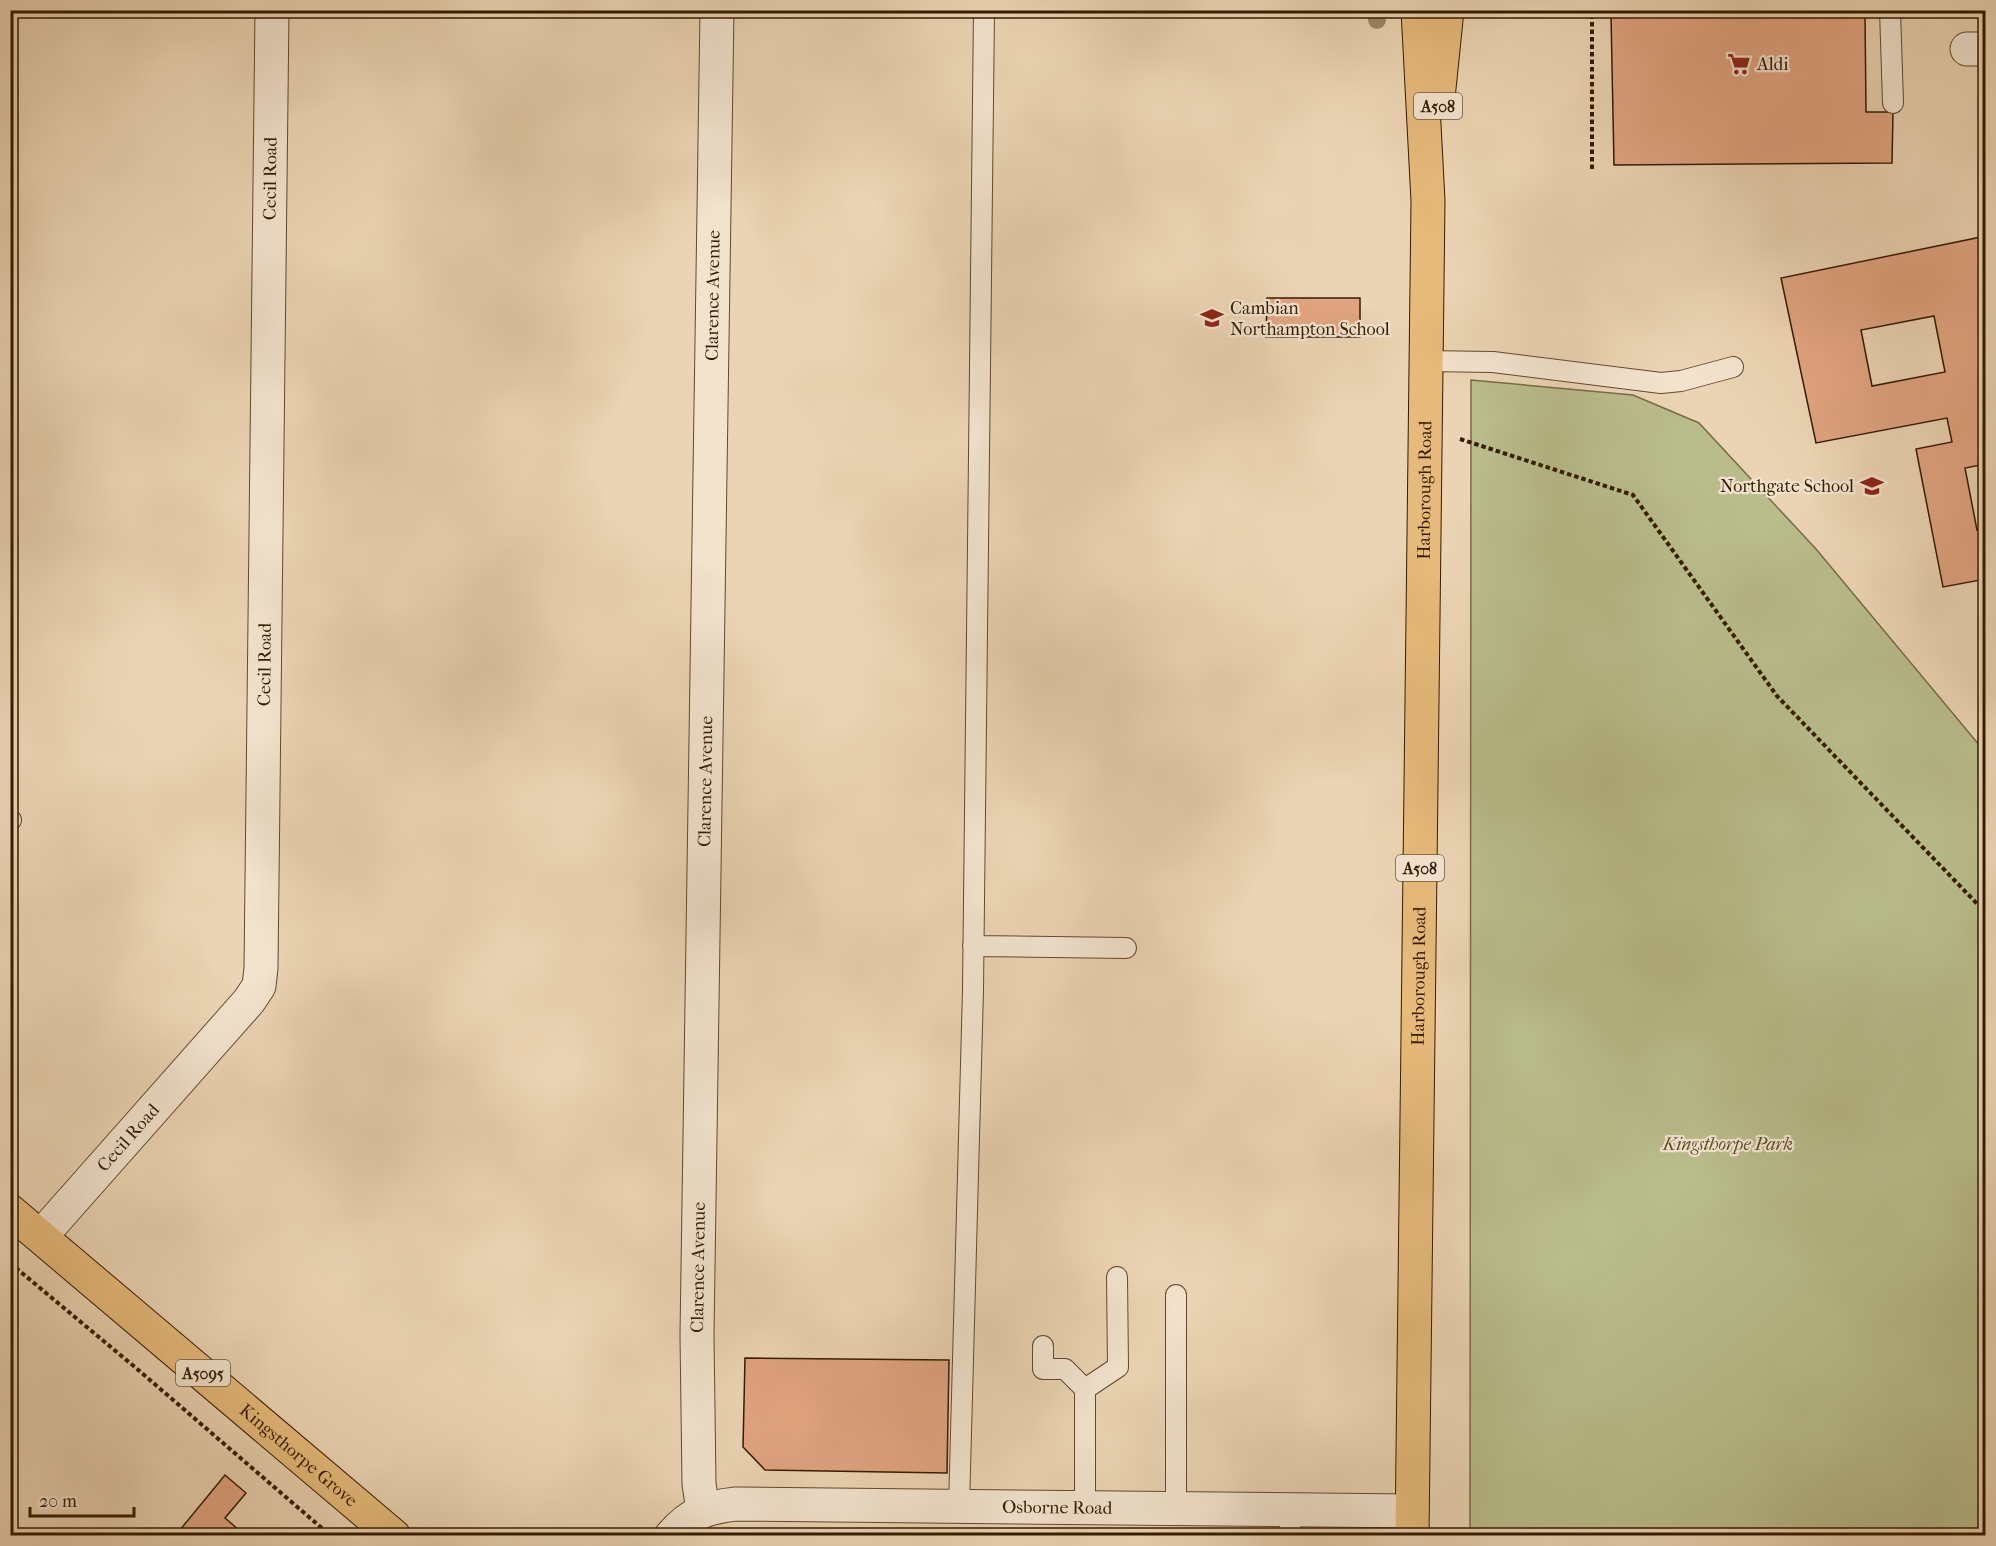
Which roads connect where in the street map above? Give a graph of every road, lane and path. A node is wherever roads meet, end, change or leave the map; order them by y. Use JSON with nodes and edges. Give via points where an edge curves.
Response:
{"nodes":[{"id":1,"x":272,"y":10,"type":"edge"},
{"id":2,"x":717,"y":10,"type":"edge"},
{"id":3,"x":984,"y":10,"type":"edge"},
{"id":4,"x":1418,"y":10,"type":"edge"},
{"id":5,"x":1447,"y":10,"type":"edge"},
{"id":6,"x":1592,"y":10,"type":"edge"},
{"id":7,"x":1890,"y":10,"type":"edge"},
{"id":8,"x":1893,"y":103,"type":"dead end"},
{"id":9,"x":1592,"y":169,"type":"dead end"},
{"id":10,"x":1428,"y":201,"type":"junction"},
{"id":11,"x":1426,"y":361,"type":"junction"},
{"id":12,"x":1733,"y":368,"type":"dead end"},
{"id":13,"x":1425,"y":428,"type":"junction"},
{"id":14,"x":1986,"y":913,"type":"edge"},
{"id":15,"x":972,"y":946,"type":"junction"},
{"id":16,"x":1126,"y":948,"type":"dead end"},
{"id":17,"x":10,"y":1211,"type":"edge"},
{"id":18,"x":42,"y":1235,"type":"junction"},
{"id":19,"x":10,"y":1263,"type":"edge"},
{"id":20,"x":1117,"y":1277,"type":"dead end"},
{"id":21,"x":1176,"y":1295,"type":"dead end"},
{"id":22,"x":1043,"y":1346,"type":"dead end"},
{"id":23,"x":1085,"y":1389,"type":"junction"},
{"id":24,"x":959,"y":1507,"type":"junction"},
{"id":25,"x":1085,"y":1508,"type":"junction"},
{"id":26,"x":1176,"y":1509,"type":"junction"},
{"id":27,"x":703,"y":1510,"type":"junction"},
{"id":28,"x":1290,"y":1523,"type":"edge"},
{"id":29,"x":1412,"y":1523,"type":"edge"},
{"id":30,"x":331,"y":1536,"type":"edge"},
{"id":31,"x":394,"y":1536,"type":"edge"},
{"id":32,"x":671,"y":1536,"type":"edge"}],
"edges":[{"from":1,"to":18,"type":"street","name":"Cecil Road","via":[[259,986]]},
{"from":2,"to":27,"type":"street","name":"Clarence Avenue","via":[[698,1335],[699,1484]]},
{"from":3,"to":15,"type":"lane"},
{"from":4,"to":10,"type":"main road","number":"A508"},
{"from":5,"to":10,"type":"main road","number":"A508"},
{"from":6,"to":9,"type":"path"},
{"from":7,"to":8,"type":"lane"},
{"from":10,"to":11,"type":"main road","name":"Harborough Road","number":"A508"},
{"from":11,"to":12,"type":"lane","via":[[1493,362],[1661,383]]},
{"from":11,"to":13,"type":"main road","name":"Harborough Road","number":"A508"},
{"from":13,"to":14,"type":"path","via":[[1632,495],[1778,696]]},
{"from":13,"to":29,"type":"main road","name":"Harborough Road","number":"A508"},
{"from":15,"to":16,"type":"lane"},
{"from":15,"to":24,"type":"lane"},
{"from":17,"to":18,"type":"main road","name":"Kingsthorpe Grove","number":"A5095"},
{"from":18,"to":31,"type":"main road","name":"Kingsthorpe Grove","number":"A5095"},
{"from":19,"to":30,"type":"path"},
{"from":20,"to":23,"type":"lane","via":[[1118,1367]]},
{"from":21,"to":26,"type":"lane"},
{"from":22,"to":23,"type":"lane","via":[[1043,1369],[1065,1369]]},
{"from":23,"to":25,"type":"lane"},
{"from":24,"to":25,"type":"street","name":"Osborne Road"},
{"from":24,"to":27,"type":"street","name":"Osborne Road","via":[[736,1504]]},
{"from":25,"to":26,"type":"street","name":"Osborne Road"},
{"from":26,"to":28,"type":"street","name":"Osborne Road"},
{"from":27,"to":32,"type":"street","via":[[687,1519]]},
{"from":28,"to":29,"type":"street","name":"Osborne Road"}]}
